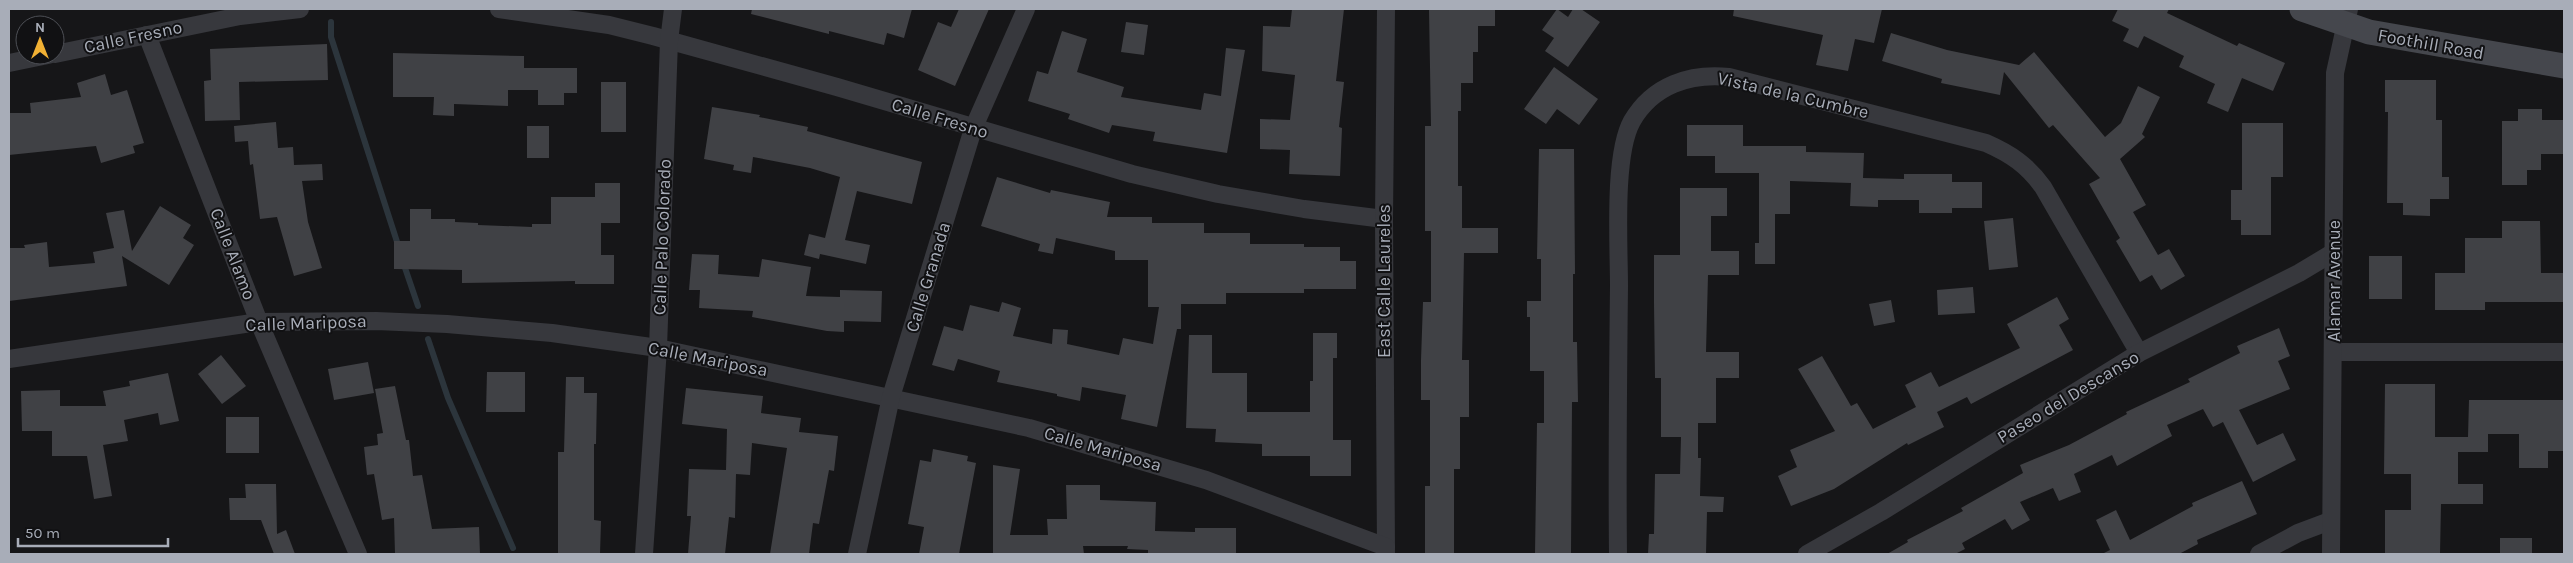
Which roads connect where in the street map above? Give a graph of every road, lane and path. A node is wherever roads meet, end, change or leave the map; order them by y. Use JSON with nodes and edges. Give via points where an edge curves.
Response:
{"nodes":[{"id":1,"x":300,"y":9,"type":"edge"},
{"id":2,"x":499,"y":9,"type":"edge"},
{"id":3,"x":672,"y":9,"type":"edge"},
{"id":4,"x":1026,"y":9,"type":"edge"},
{"id":5,"x":1386,"y":9,"type":"edge"},
{"id":6,"x":2302,"y":9,"type":"edge"},
{"id":7,"x":2347,"y":17,"type":"edge"},
{"id":8,"x":147,"y":35,"type":"junction"},
{"id":9,"x":669,"y":41,"type":"junction"},
{"id":10,"x":65,"y":52,"type":"edge"},
{"id":11,"x":2564,"y":66,"type":"edge"},
{"id":12,"x":973,"y":128,"type":"junction"},
{"id":13,"x":1384,"y":219,"type":"junction"},
{"id":14,"x":2334,"y":252,"type":"junction"},
{"id":15,"x":259,"y":322,"type":"junction"},
{"id":16,"x":658,"y":348,"type":"junction"},
{"id":17,"x":2334,"y":352,"type":"junction"},
{"id":18,"x":2564,"y":352,"type":"edge"},
{"id":19,"x":2139,"y":353,"type":"junction"},
{"id":20,"x":9,"y":359,"type":"edge"},
{"id":21,"x":891,"y":397,"type":"junction"},
{"id":22,"x":2330,"y":521,"type":"junction"},
{"id":23,"x":1386,"y":551,"type":"edge"},
{"id":24,"x":358,"y":554,"type":"edge"},
{"id":25,"x":644,"y":554,"type":"edge"},
{"id":26,"x":857,"y":554,"type":"edge"},
{"id":27,"x":1618,"y":554,"type":"edge"},
{"id":28,"x":1807,"y":554,"type":"edge"},
{"id":29,"x":2259,"y":554,"type":"edge"},
{"id":30,"x":2331,"y":554,"type":"edge"}],
"edges":[{"from":1,"to":8,"type":"street","name":"Calle Fresno","via":[[240,16]]},
{"from":2,"to":9,"type":"street","name":"Calle Fresno","via":[[609,25]]},
{"from":3,"to":9,"type":"street","name":"Calle Palo Colorado"},
{"from":4,"to":12,"type":"street","name":"Calle Granada"},
{"from":5,"to":13,"type":"street","name":"East Calle Laureles"},
{"from":6,"to":7,"type":"main road","name":"Foothill Road"},
{"from":7,"to":11,"type":"main road","name":"Foothill Road","via":[[2369,32]]},
{"from":7,"to":14,"type":"street","name":"Alamar Avenue","via":[[2335,73]]},
{"from":8,"to":10,"type":"street","name":"Calle Fresno"},
{"from":8,"to":15,"type":"street","name":"Calle Alamo"},
{"from":9,"to":12,"type":"street","name":"Calle Fresno"},
{"from":9,"to":16,"type":"street","name":"Calle Palo Colorado"},
{"from":12,"to":13,"type":"street","name":"Calle Fresno","via":[[1132,174],[1218,194]]},
{"from":12,"to":21,"type":"street","name":"Calle Granada"},
{"from":13,"to":23,"type":"street","name":"East Calle Laureles"},
{"from":14,"to":17,"type":"street","name":"Alamar Avenue"},
{"from":14,"to":19,"type":"street","name":"Paseo del Descanso","via":[[2299,273]]},
{"from":15,"to":16,"type":"street","name":"Calle Mariposa","via":[[376,320],[447,324],[552,333]]},
{"from":15,"to":20,"type":"street","name":"Calle Mariposa"},
{"from":15,"to":24,"type":"street","name":"Calle Alamo"},
{"from":16,"to":21,"type":"street","name":"Calle Mariposa"},
{"from":16,"to":25,"type":"street","name":"Calle Palo Colorado"},
{"from":17,"to":18,"type":"street"},
{"from":17,"to":22,"type":"street","name":"Alamar Avenue"},
{"from":19,"to":27,"type":"street","name":"Vista de la Cumbre","via":[[2043,187],[2015,157],[1986,143],[1729,77],[1710,75],[1674,83],[1643,106],[1632,121],[1621,157]]},
{"from":19,"to":28,"type":"street","name":"Paseo del Descanso"},
{"from":21,"to":23,"type":"street","name":"Calle Mariposa","via":[[1127,455],[1206,480]]},
{"from":21,"to":26,"type":"street","name":"Calle Granada"},
{"from":22,"to":29,"type":"street","via":[[2298,533]]},
{"from":22,"to":30,"type":"street","name":"Alamar Avenue"}]}
